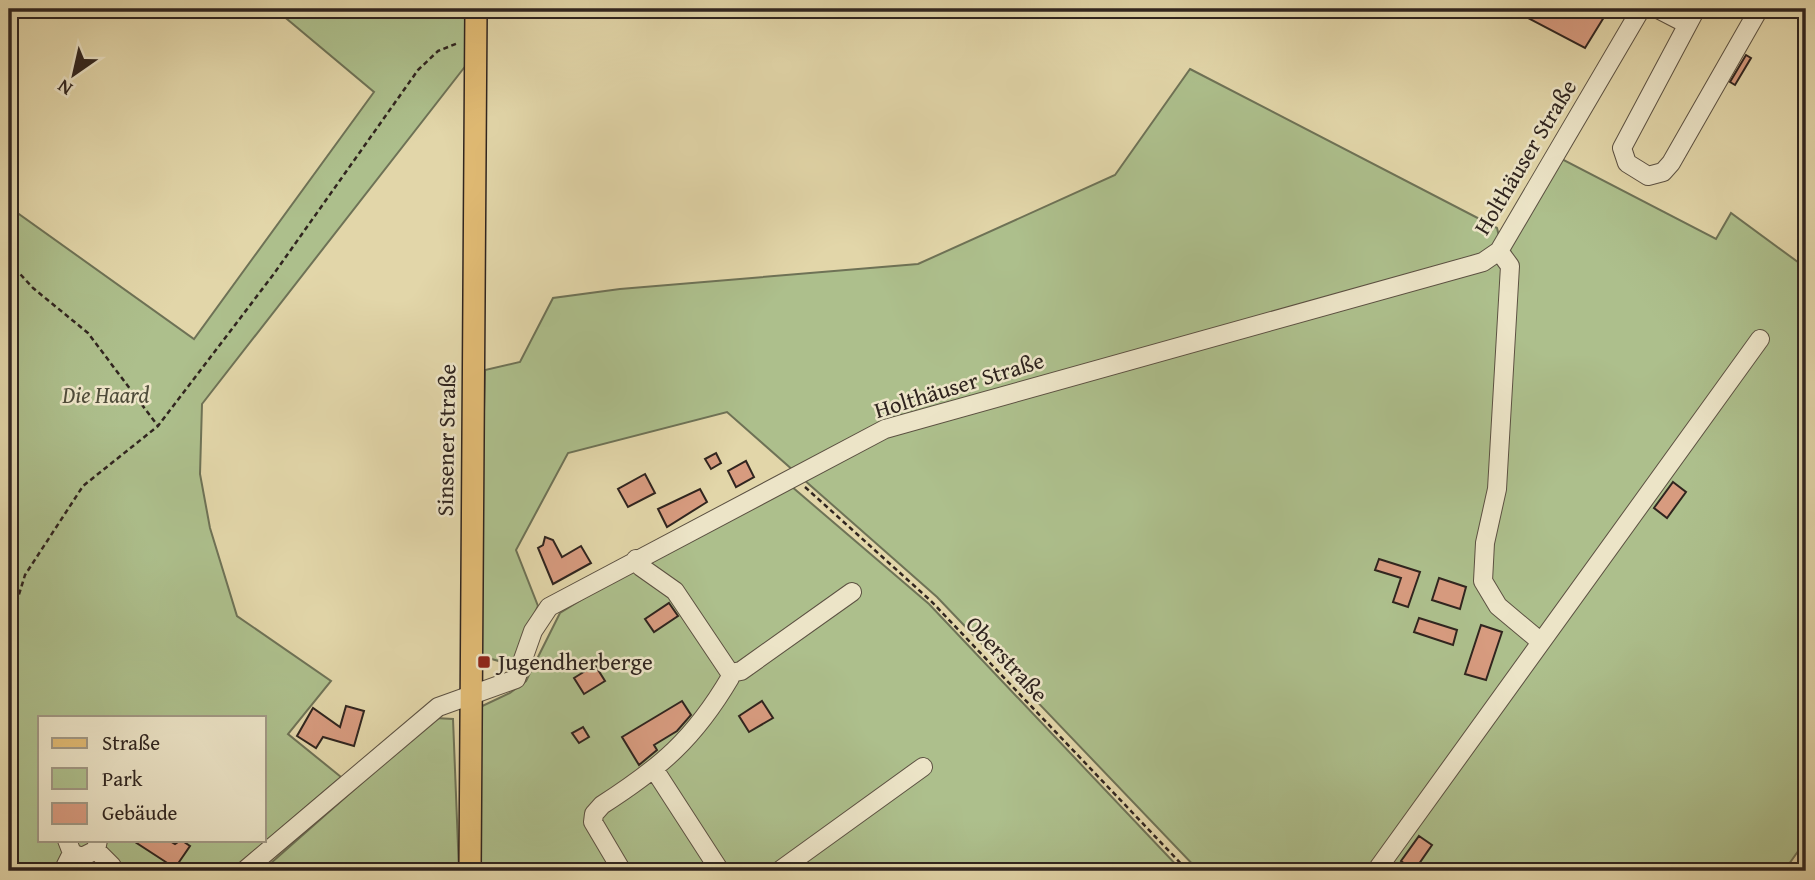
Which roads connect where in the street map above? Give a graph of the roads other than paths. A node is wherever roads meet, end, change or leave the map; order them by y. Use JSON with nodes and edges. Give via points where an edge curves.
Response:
{"nodes":[{"id":1,"x":476,"y":9,"type":"edge"},
{"id":2,"x":1641,"y":9,"type":"edge"},
{"id":3,"x":1658,"y":9,"type":"edge"},
{"id":4,"x":1759,"y":9,"type":"edge"},
{"id":5,"x":1692,"y":17,"type":"edge"},
{"id":6,"x":1499,"y":251,"type":"junction"},
{"id":7,"x":1759,"y":339,"type":"dead end"},
{"id":8,"x":636,"y":559,"type":"junction"},
{"id":9,"x":852,"y":592,"type":"dead end"},
{"id":10,"x":1541,"y":642,"type":"junction"},
{"id":11,"x":730,"y":673,"type":"junction"},
{"id":12,"x":470,"y":695,"type":"junction"},
{"id":13,"x":923,"y":767,"type":"dead end"},
{"id":14,"x":654,"y":769,"type":"junction"},
{"id":15,"x":97,"y":845,"type":"edge"},
{"id":16,"x":70,"y":846,"type":"edge"},
{"id":17,"x":63,"y":871,"type":"edge"},
{"id":18,"x":112,"y":871,"type":"edge"},
{"id":19,"x":244,"y":871,"type":"edge"},
{"id":20,"x":470,"y":871,"type":"edge"},
{"id":21,"x":622,"y":871,"type":"edge"},
{"id":22,"x":720,"y":871,"type":"edge"},
{"id":23,"x":779,"y":871,"type":"edge"},
{"id":24,"x":1376,"y":871,"type":"edge"}],
"edges":[{"from":1,"to":12,"type":"main road","name":"Sinsener Straße"},
{"from":2,"to":6,"type":"street","name":"Holthäuser Straße"},
{"from":3,"to":5,"type":"street"},
{"from":4,"to":5,"type":"street","via":[[1671,163],[1663,172],[1648,176],[1627,163],[1622,148]]},
{"from":6,"to":8,"type":"street","name":"Holthäuser Straße","via":[[1483,262],[886,429]]},
{"from":6,"to":10,"type":"street","via":[[1510,266],[1496,489],[1483,581],[1498,607]]},
{"from":7,"to":10,"type":"street"},
{"from":8,"to":11,"type":"street","via":[[675,591]]},
{"from":8,"to":12,"type":"street","name":"Holthäuser Straße","via":[[549,607],[533,631],[516,679]]},
{"from":9,"to":11,"type":"street","via":[[741,671]]},
{"from":10,"to":24,"type":"street"},
{"from":11,"to":14,"type":"street","via":[[702,723]]},
{"from":12,"to":19,"type":"street","name":"Holthäuser Straße","via":[[438,707]]},
{"from":12,"to":20,"type":"main road","name":"Sinsener Straße"},
{"from":13,"to":23,"type":"street"},
{"from":14,"to":21,"type":"street","via":[[594,814],[593,822]]},
{"from":14,"to":22,"type":"street"},
{"from":15,"to":16,"type":"street","via":[[87,856]]},
{"from":15,"to":18,"type":"street"},
{"from":16,"to":17,"type":"street"}]}
